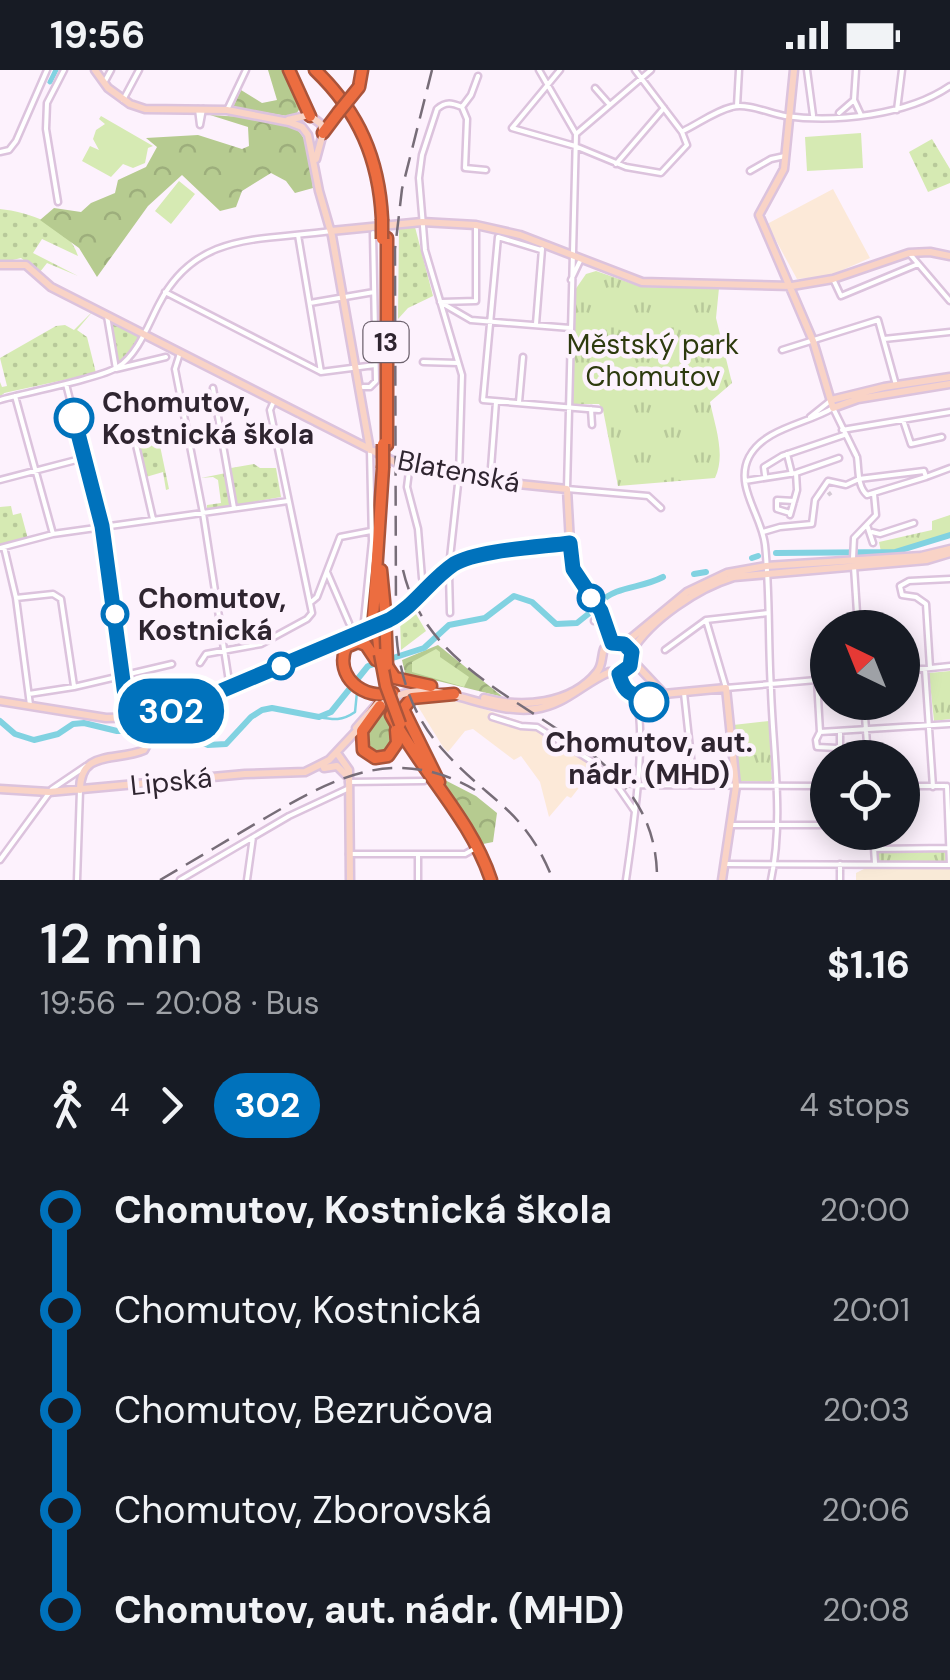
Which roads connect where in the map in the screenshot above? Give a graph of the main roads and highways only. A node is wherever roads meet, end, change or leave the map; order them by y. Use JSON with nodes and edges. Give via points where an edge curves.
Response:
{"nodes":[{"id":1,"x":315,"y":70,"type":"edge"},
{"id":2,"x":323,"y":70,"type":"edge"},
{"id":3,"x":362,"y":70,"type":"edge"},
{"id":4,"x":291,"y":72,"type":"edge"},
{"id":5,"x":305,"y":120,"type":"road end"},
{"id":6,"x":327,"y":126,"type":"road end"},
{"id":7,"x":382,"y":230,"type":"junction"},
{"id":8,"x":384,"y":470,"type":"junction"},
{"id":9,"x":375,"y":623,"type":"junction"},
{"id":10,"x":381,"y":660,"type":"junction"},
{"id":11,"x":431,"y":686,"type":"road end"},
{"id":12,"x":393,"y":693,"type":"road end"},
{"id":13,"x":454,"y":694,"type":"road end"},
{"id":14,"x":380,"y":706,"type":"road end"},
{"id":15,"x":391,"y":714,"type":"junction"},
{"id":16,"x":442,"y":788,"type":"junction"},
{"id":17,"x":493,"y":880,"type":"edge"}],
"edges":[{"from":1,"to":7,"type":"highway","number":"13","via":[[366,139],[379,182]]},
{"from":2,"to":7,"type":"highway","number":"13","via":[[371,136],[384,180]]},
{"from":3,"to":6,"type":"highway","bridge":true,"via":[[359,87]]},
{"from":4,"to":5,"type":"highway"},
{"from":7,"to":8,"type":"highway","number":"13","bridge":true},
{"from":8,"to":9,"type":"highway","number":"13"},
{"from":8,"to":9,"type":"highway","number":"13"},
{"from":9,"to":10,"type":"highway","bridge":true},
{"from":9,"to":10,"type":"highway","number":"13"},
{"from":10,"to":11,"type":"highway","via":[[395,678]]},
{"from":10,"to":12,"type":"highway","via":[[363,643],[346,647],[343,663],[371,696]]},
{"from":10,"to":15,"type":"highway","number":"13","bridge":true},
{"from":10,"to":16,"type":"highway","number":"13","bridge":true,"via":[[400,724]]},
{"from":13,"to":16,"type":"highway","via":[[412,698],[403,709]]},
{"from":14,"to":15,"type":"highway","via":[[361,738],[371,756],[384,758],[395,748]]},
{"from":15,"to":17,"type":"highway","number":"13"},
{"from":16,"to":17,"type":"highway","number":"13","via":[[482,848]]}]}
